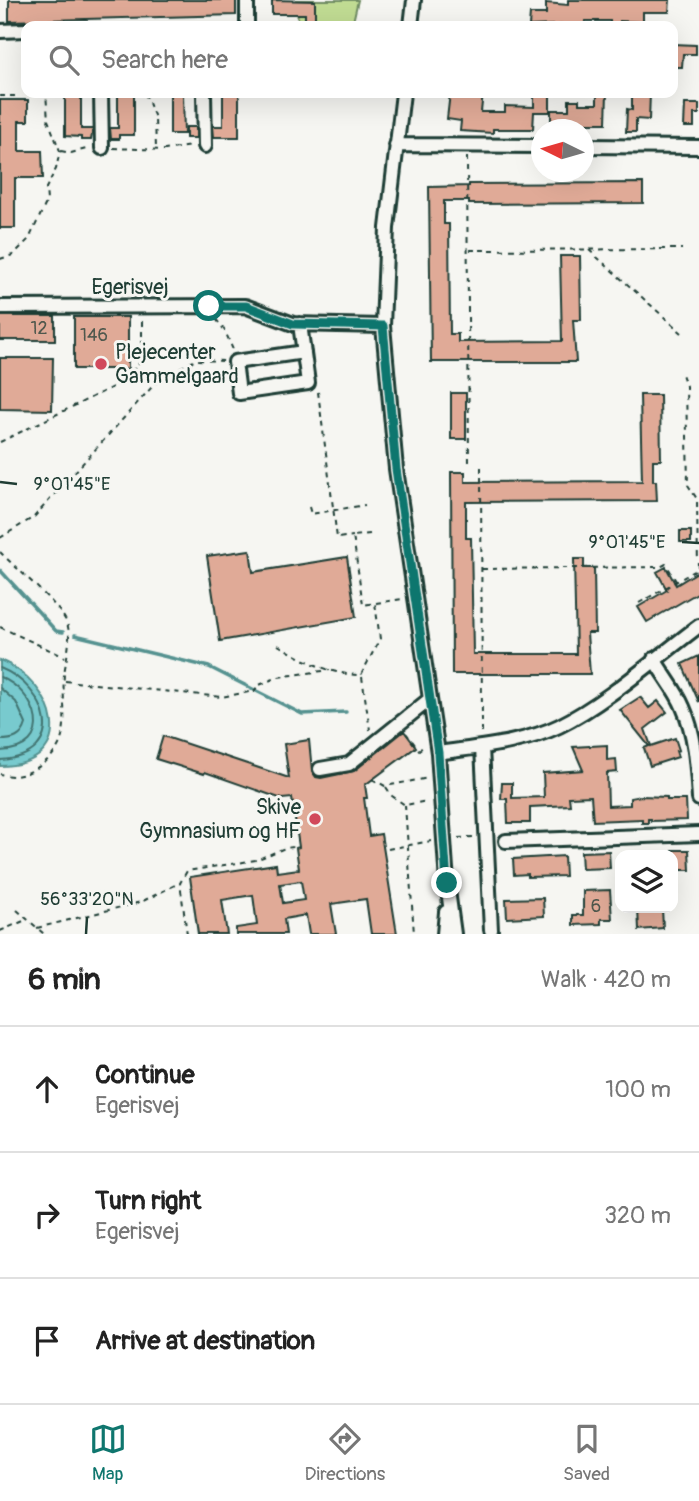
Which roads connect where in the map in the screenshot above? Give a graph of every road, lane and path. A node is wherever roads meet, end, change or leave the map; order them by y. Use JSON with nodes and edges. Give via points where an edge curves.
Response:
{"nodes":[{"id":1,"x":247,"y":0,"type":"edge"},
{"id":2,"x":414,"y":0,"type":"edge"},
{"id":3,"x":247,"y":21,"type":"edge"},
{"id":4,"x":412,"y":21,"type":"edge"},
{"id":5,"x":21,"y":30,"type":"edge"},
{"id":6,"x":0,"y":31,"type":"edge"},
{"id":7,"x":0,"y":96,"type":"edge"},
{"id":8,"x":20,"y":96,"type":"dead end"},
{"id":9,"x":46,"y":98,"type":"edge"},
{"id":10,"x":101,"y":98,"type":"edge"},
{"id":11,"x":147,"y":98,"type":"edge"},
{"id":12,"x":204,"y":98,"type":"edge"},
{"id":13,"x":402,"y":98,"type":"edge"},
{"id":14,"x":396,"y":145,"type":"junction"},
{"id":15,"x":467,"y":145,"type":"junction"},
{"id":16,"x":205,"y":146,"type":"joint"},
{"id":17,"x":531,"y":146,"type":"edge"},
{"id":18,"x":594,"y":146,"type":"edge"},
{"id":19,"x":102,"y":148,"type":"junction"},
{"id":20,"x":699,"y":148,"type":"edge"},
{"id":21,"x":156,"y":149,"type":"junction"},
{"id":22,"x":60,"y":151,"type":"junction"},
{"id":23,"x":682,"y":249,"type":"dead end"},
{"id":24,"x":468,"y":250,"type":"junction"},
{"id":25,"x":588,"y":250,"type":"junction"},
{"id":26,"x":0,"y":260,"type":"edge"},
{"id":27,"x":142,"y":306,"type":"junction"},
{"id":28,"x":209,"y":306,"type":"junction"},
{"id":29,"x":0,"y":307,"type":"edge"},
{"id":30,"x":300,"y":324,"type":"junction"},
{"id":31,"x":383,"y":326,"type":"junction"},
{"id":32,"x":682,"y":333,"type":"dead end"},
{"id":33,"x":304,"y":352,"type":"junction"},
{"id":34,"x":235,"y":362,"type":"junction"},
{"id":35,"x":682,"y":374,"type":"dead end"},
{"id":36,"x":317,"y":391,"type":"dead end"},
{"id":37,"x":0,"y":442,"type":"edge"},
{"id":38,"x":469,"y":467,"type":"dead end"},
{"id":39,"x":481,"y":467,"type":"dead end"},
{"id":40,"x":365,"y":505,"type":"dead end"},
{"id":41,"x":309,"y":507,"type":"dead end"},
{"id":42,"x":333,"y":511,"type":"junction"},
{"id":43,"x":370,"y":534,"type":"dead end"},
{"id":44,"x":353,"y":536,"type":"junction"},
{"id":45,"x":0,"y":538,"type":"edge"},
{"id":46,"x":0,"y":552,"type":"edge"},
{"id":47,"x":481,"y":569,"type":"junction"},
{"id":48,"x":698,"y":569,"type":"edge"},
{"id":49,"x":676,"y":581,"type":"junction"},
{"id":50,"x":415,"y":597,"type":"junction"},
{"id":51,"x":375,"y":603,"type":"junction"},
{"id":52,"x":639,"y":603,"type":"dead end"},
{"id":53,"x":699,"y":626,"type":"edge"},
{"id":54,"x":0,"y":627,"type":"edge"},
{"id":55,"x":278,"y":645,"type":"dead end"},
{"id":56,"x":66,"y":657,"type":"junction"},
{"id":57,"x":654,"y":659,"type":"junction"},
{"id":58,"x":330,"y":670,"type":"junction"},
{"id":59,"x":361,"y":675,"type":"junction"},
{"id":60,"x":64,"y":681,"type":"junction"},
{"id":61,"x":430,"y":699,"type":"junction"},
{"id":62,"x":399,"y":724,"type":"junction"},
{"id":63,"x":436,"y":737,"type":"junction"},
{"id":64,"x":372,"y":745,"type":"junction"},
{"id":65,"x":482,"y":747,"type":"junction"},
{"id":66,"x":438,"y":753,"type":"junction"},
{"id":67,"x":320,"y":769,"type":"dead end"},
{"id":68,"x":0,"y":774,"type":"edge"},
{"id":69,"x":440,"y":776,"type":"junction"},
{"id":70,"x":372,"y":779,"type":"dead end"},
{"id":71,"x":385,"y":786,"type":"junction"},
{"id":72,"x":442,"y":799,"type":"junction"},
{"id":73,"x":699,"y":799,"type":"edge"},
{"id":74,"x":405,"y":804,"type":"junction"},
{"id":75,"x":699,"y":834,"type":"edge"},
{"id":76,"x":506,"y":841,"type":"dead end"},
{"id":77,"x":294,"y":847,"type":"dead end"},
{"id":78,"x":180,"y":883,"type":"junction"},
{"id":79,"x":447,"y":883,"type":"junction"},
{"id":80,"x":17,"y":910,"type":"dead end"},
{"id":81,"x":27,"y":919,"type":"junction"},
{"id":82,"x":37,"y":928,"type":"junction"},
{"id":83,"x":491,"y":930,"type":"dead end"},
{"id":84,"x":0,"y":931,"type":"edge"},
{"id":85,"x":44,"y":934,"type":"edge"},
{"id":86,"x":186,"y":934,"type":"edge"},
{"id":87,"x":414,"y":934,"type":"edge"},
{"id":88,"x":444,"y":934,"type":"edge"},
{"id":89,"x":454,"y":934,"type":"edge"}],
"edges":[{"from":1,"to":3,"type":"street"},
{"from":2,"to":4,"type":"street"},
{"from":5,"to":6,"type":"street"},
{"from":7,"to":8,"type":"path"},
{"from":9,"to":22,"type":"path","via":[[47,120]]},
{"from":10,"to":19,"type":"street"},
{"from":11,"to":21,"type":"path","via":[[155,118]]},
{"from":12,"to":16,"type":"street"},
{"from":13,"to":14,"type":"street"},
{"from":14,"to":15,"type":"street"},
{"from":14,"to":31,"type":"street"},
{"from":15,"to":17,"type":"street"},
{"from":15,"to":24,"type":"path"},
{"from":16,"to":21,"type":"path"},
{"from":18,"to":20,"type":"street"},
{"from":19,"to":21,"type":"path"},
{"from":19,"to":22,"type":"path"},
{"from":22,"to":26,"type":"path","via":[[46,188],[47,201],[29,239],[13,255]]},
{"from":23,"to":25,"type":"path"},
{"from":24,"to":25,"type":"path"},
{"from":24,"to":38,"type":"path"},
{"from":25,"to":32,"type":"path"},
{"from":27,"to":28,"type":"street","name":"Egerisvej"},
{"from":27,"to":29,"type":"street","name":"Egerisvej"},
{"from":27,"to":37,"type":"path","via":[[142,360],[123,382]]},
{"from":28,"to":30,"type":"street","name":"Egerisvej","via":[[246,306]]},
{"from":28,"to":34,"type":"path","via":[[230,342]]},
{"from":30,"to":31,"type":"street","name":"Egerisvej"},
{"from":30,"to":33,"type":"street"},
{"from":31,"to":50,"type":"street","via":[[396,469]]},
{"from":33,"to":34,"type":"street"},
{"from":33,"to":34,"type":"street","via":[[308,383],[267,389],[239,393]]},
{"from":34,"to":45,"type":"path","via":[[196,360],[161,377],[34,517]]},
{"from":35,"to":48,"type":"path","via":[[688,485],[697,499]]},
{"from":36,"to":42,"type":"path"},
{"from":39,"to":47,"type":"path"},
{"from":40,"to":42,"type":"path"},
{"from":41,"to":42,"type":"path","via":[[311,514]]},
{"from":42,"to":44,"type":"path","via":[[337,538]]},
{"from":43,"to":44,"type":"path"},
{"from":44,"to":51,"type":"path","via":[[363,605]]},
{"from":46,"to":56,"type":"path","via":[[62,614],[69,630]]},
{"from":47,"to":49,"type":"path","via":[[666,564]]},
{"from":47,"to":65,"type":"path"},
{"from":48,"to":49,"type":"path"},
{"from":49,"to":52,"type":"path"},
{"from":50,"to":51,"type":"path"},
{"from":50,"to":61,"type":"street"},
{"from":51,"to":59,"type":"path","via":[[380,639]]},
{"from":53,"to":57,"type":"street"},
{"from":54,"to":56,"type":"path"},
{"from":55,"to":58,"type":"path"},
{"from":56,"to":60,"type":"path"},
{"from":57,"to":65,"type":"street","via":[[586,711],[556,727]]},
{"from":57,"to":73,"type":"street","via":[[691,730]]},
{"from":58,"to":59,"type":"path"},
{"from":58,"to":60,"type":"path","via":[[278,677],[255,691],[221,697]]},
{"from":59,"to":64,"type":"path"},
{"from":60,"to":68,"type":"path","via":[[60,747],[25,775]]},
{"from":61,"to":62,"type":"street"},
{"from":61,"to":63,"type":"street"},
{"from":62,"to":63,"type":"path","via":[[419,750]]},
{"from":62,"to":64,"type":"street"},
{"from":63,"to":66,"type":"street"},
{"from":64,"to":67,"type":"street","via":[[349,764]]},
{"from":65,"to":66,"type":"street"},
{"from":65,"to":83,"type":"street"},
{"from":66,"to":69,"type":"street"},
{"from":69,"to":71,"type":"path"},
{"from":69,"to":72,"type":"street"},
{"from":70,"to":71,"type":"path"},
{"from":71,"to":74,"type":"path"},
{"from":72,"to":74,"type":"path"},
{"from":72,"to":79,"type":"street"},
{"from":74,"to":87,"type":"path"},
{"from":75,"to":76,"type":"street"},
{"from":77,"to":78,"type":"path","via":[[256,860],[187,871]]},
{"from":78,"to":82,"type":"path","via":[[141,902]]},
{"from":78,"to":86,"type":"path"},
{"from":79,"to":88,"type":"street"},
{"from":79,"to":89,"type":"street"},
{"from":80,"to":81,"type":"path"},
{"from":81,"to":82,"type":"path"},
{"from":81,"to":84,"type":"path"},
{"from":82,"to":85,"type":"path"}]}
